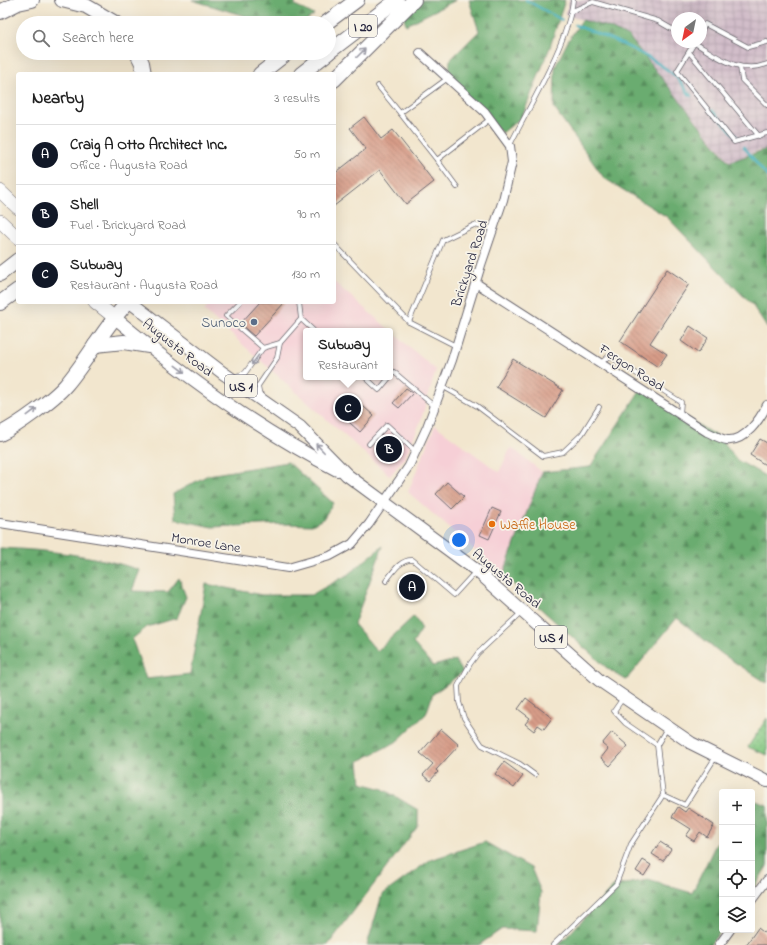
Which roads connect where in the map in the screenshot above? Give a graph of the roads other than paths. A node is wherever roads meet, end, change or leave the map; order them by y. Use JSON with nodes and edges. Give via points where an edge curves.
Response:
{"nodes":[{"id":1,"x":32,"y":0,"type":"edge"},
{"id":2,"x":62,"y":0,"type":"edge"},
{"id":3,"x":357,"y":0,"type":"edge"},
{"id":4,"x":397,"y":0,"type":"edge"},
{"id":5,"x":414,"y":0,"type":"edge"},
{"id":6,"x":573,"y":0,"type":"edge"},
{"id":7,"x":572,"y":11,"type":"junction"},
{"id":8,"x":0,"y":12,"type":"edge"},
{"id":9,"x":103,"y":16,"type":"edge"},
{"id":10,"x":335,"y":16,"type":"edge"},
{"id":11,"x":707,"y":25,"type":"edge"},
{"id":12,"x":671,"y":29,"type":"edge"},
{"id":13,"x":767,"y":42,"type":"edge"},
{"id":14,"x":336,"y":47,"type":"edge"},
{"id":15,"x":692,"y":48,"type":"edge"},
{"id":16,"x":705,"y":48,"type":"edge"},
{"id":17,"x":690,"y":52,"type":"junction"},
{"id":18,"x":420,"y":53,"type":"dead end"},
{"id":19,"x":140,"y":60,"type":"edge"},
{"id":20,"x":278,"y":60,"type":"edge"},
{"id":21,"x":319,"y":60,"type":"edge"},
{"id":22,"x":767,"y":64,"type":"edge"},
{"id":23,"x":740,"y":67,"type":"junction"},
{"id":24,"x":144,"y":72,"type":"edge"},
{"id":25,"x":263,"y":72,"type":"edge"},
{"id":26,"x":304,"y":72,"type":"edge"},
{"id":27,"x":336,"y":78,"type":"edge"},
{"id":28,"x":448,"y":78,"type":"junction"},
{"id":29,"x":378,"y":86,"type":"dead end"},
{"id":30,"x":767,"y":106,"type":"edge"},
{"id":31,"x":400,"y":113,"type":"junction"},
{"id":32,"x":490,"y":118,"type":"junction"},
{"id":33,"x":767,"y":133,"type":"edge"},
{"id":34,"x":759,"y":136,"type":"junction"},
{"id":35,"x":510,"y":146,"type":"junction"},
{"id":36,"x":437,"y":160,"type":"junction"},
{"id":37,"x":457,"y":187,"type":"dead end"},
{"id":38,"x":0,"y":191,"type":"edge"},
{"id":39,"x":16,"y":206,"type":"edge"},
{"id":40,"x":493,"y":229,"type":"junction"},
{"id":41,"x":336,"y":246,"type":"edge"},
{"id":42,"x":16,"y":262,"type":"edge"},
{"id":43,"x":0,"y":274,"type":"edge"},
{"id":44,"x":476,"y":283,"type":"junction"},
{"id":45,"x":16,"y":291,"type":"edge"},
{"id":46,"x":0,"y":303,"type":"edge"},
{"id":47,"x":98,"y":304,"type":"edge"},
{"id":48,"x":127,"y":304,"type":"edge"},
{"id":49,"x":132,"y":304,"type":"edge"},
{"id":50,"x":238,"y":304,"type":"edge"},
{"id":51,"x":299,"y":304,"type":"edge"},
{"id":52,"x":114,"y":317,"type":"junction"},
{"id":53,"x":301,"y":319,"type":"junction"},
{"id":54,"x":409,"y":322,"type":"junction"},
{"id":55,"x":311,"y":328,"type":"edge"},
{"id":56,"x":280,"y":343,"type":"junction"},
{"id":57,"x":95,"y":345,"type":"junction"},
{"id":58,"x":149,"y":346,"type":"junction"},
{"id":59,"x":456,"y":346,"type":"junction"},
{"id":60,"x":263,"y":348,"type":"junction"},
{"id":61,"x":393,"y":373,"type":"edge"},
{"id":62,"x":230,"y":378,"type":"junction"},
{"id":63,"x":367,"y":380,"type":"edge"},
{"id":64,"x":387,"y":380,"type":"edge"},
{"id":65,"x":442,"y":386,"type":"junction"},
{"id":66,"x":260,"y":399,"type":"junction"},
{"id":67,"x":767,"y":405,"type":"edge"},
{"id":68,"x":434,"y":406,"type":"junction"},
{"id":69,"x":599,"y":406,"type":"dead end"},
{"id":70,"x":0,"y":434,"type":"edge"},
{"id":71,"x":368,"y":444,"type":"dead end"},
{"id":72,"x":416,"y":452,"type":"junction"},
{"id":73,"x":347,"y":475,"type":"junction"},
{"id":74,"x":383,"y":502,"type":"junction"},
{"id":75,"x":0,"y":523,"type":"edge"},
{"id":76,"x":476,"y":570,"type":"junction"},
{"id":77,"x":386,"y":581,"type":"dead end"},
{"id":78,"x":523,"y":611,"type":"junction"},
{"id":79,"x":623,"y":698,"type":"junction"},
{"id":80,"x":667,"y":728,"type":"junction"},
{"id":81,"x":657,"y":745,"type":"junction"},
{"id":82,"x":716,"y":757,"type":"junction"},
{"id":83,"x":535,"y":775,"type":"dead end"},
{"id":84,"x":767,"y":781,"type":"edge"},
{"id":85,"x":663,"y":795,"type":"junction"},
{"id":86,"x":767,"y":880,"type":"edge"},
{"id":87,"x":754,"y":897,"type":"edge"},
{"id":88,"x":728,"y":933,"type":"edge"},
{"id":89,"x":553,"y":945,"type":"edge"},
{"id":90,"x":719,"y":945,"type":"edge"}],
"edges":[{"from":1,"to":8,"type":"highway","via":[[18,3]]},
{"from":2,"to":9,"type":"highway","via":[[86,6]]},
{"from":3,"to":10,"type":"highway","number":"I 20"},
{"from":4,"to":14,"type":"highway","number":"I 20"},
{"from":27,"to":5,"type":"highway","one_way":true},
{"from":6,"to":7,"type":"lane"},
{"from":7,"to":12,"type":"lane","via":[[593,2],[658,21]]},
{"from":7,"to":35,"type":"lane","via":[[555,56]]},
{"from":11,"to":13,"type":"lane","via":[[748,47]]},
{"from":15,"to":17,"type":"lane"},
{"from":16,"to":23,"type":"lane"},
{"from":17,"to":34,"type":"lane"},
{"from":17,"to":34,"type":"lane","via":[[677,71],[734,142]]},
{"from":18,"to":28,"type":"street"},
{"from":19,"to":24,"type":"highway"},
{"from":20,"to":25,"type":"highway"},
{"from":21,"to":26,"type":"highway","number":"I 20"},
{"from":22,"to":23,"type":"lane","via":[[756,69]]},
{"from":23,"to":30,"type":"lane","via":[[742,80]]},
{"from":28,"to":31,"type":"lane"},
{"from":28,"to":32,"type":"street"},
{"from":29,"to":31,"type":"lane"},
{"from":31,"to":36,"type":"lane"},
{"from":32,"to":35,"type":"street"},
{"from":32,"to":36,"type":"lane"},
{"from":33,"to":34,"type":"lane"},
{"from":35,"to":40,"type":"street","name":"Brickyard Road","via":[[511,171]]},
{"from":36,"to":37,"type":"lane"},
{"from":38,"to":39,"type":"highway"},
{"from":40,"to":44,"type":"street","name":"Brickyard Road"},
{"from":40,"to":54,"type":"lane","via":[[474,225],[442,240]]},
{"from":41,"to":54,"type":"lane"},
{"from":42,"to":43,"type":"highway"},
{"from":44,"to":59,"type":"street","name":"Brickyard Road"},
{"from":44,"to":67,"type":"street","name":"Fergon Road","via":[[721,439],[729,440],[744,435]]},
{"from":45,"to":46,"type":"highway"},
{"from":47,"to":52,"type":"highway","name":"Augusta Road","number":"US 1"},
{"from":48,"to":52,"type":"highway"},
{"from":49,"to":62,"type":"main road","name":"Augusta Road","number":"US 1"},
{"from":50,"to":60,"type":"lane","via":[[226,316]]},
{"from":51,"to":53,"type":"lane"},
{"from":52,"to":57,"type":"highway"},
{"from":52,"to":58,"type":"main road","name":"Augusta Road","number":"US 1"},
{"from":53,"to":55,"type":"lane"},
{"from":53,"to":56,"type":"lane"},
{"from":54,"to":59,"type":"lane"},
{"from":56,"to":60,"type":"lane"},
{"from":56,"to":66,"type":"lane","via":[[277,358],[258,386]]},
{"from":57,"to":58,"type":"highway","via":[[124,342]]},
{"from":70,"to":57,"type":"highway","one_way":true,"via":[[65,386]]},
{"from":58,"to":73,"type":"main road","name":"Augusta Road","number":"US 1","one_way":true,"via":[[208,391],[296,449]]},
{"from":59,"to":65,"type":"street","name":"Brickyard Road"},
{"from":60,"to":62,"type":"lane","one_way":true,"via":[[245,373]]},
{"from":61,"to":68,"type":"lane"},
{"from":62,"to":66,"type":"main road","name":"Augusta Road","number":"US 1"},
{"from":63,"to":64,"type":"lane","via":[[379,390]]},
{"from":65,"to":68,"type":"street","name":"Brickyard Road"},
{"from":65,"to":69,"type":"lane","via":[[477,406],[543,456],[563,452],[582,434]]},
{"from":73,"to":66,"type":"main road","name":"Augusta Road","number":"US 1","one_way":true,"via":[[300,427]]},
{"from":68,"to":72,"type":"street","name":"Brickyard Road"},
{"from":71,"to":72,"type":"lane","via":[[386,425]]},
{"from":72,"to":74,"type":"street","name":"Brickyard Road","via":[[410,466]]},
{"from":73,"to":74,"type":"main road","name":"Augusta Road","number":"US 1"},
{"from":74,"to":75,"type":"street","name":"Monroe Lane","via":[[352,544],[330,556],[288,568]]},
{"from":74,"to":76,"type":"main road","name":"Augusta Road","number":"US 1"},
{"from":76,"to":77,"type":"lane","via":[[454,595],[413,560],[400,564]]},
{"from":76,"to":78,"type":"main road","name":"Augusta Road","number":"US 1"},
{"from":78,"to":79,"type":"main road","name":"Augusta Road","number":"US 1","via":[[598,680]]},
{"from":78,"to":83,"type":"lane","via":[[470,664],[458,686],[459,702],[464,718],[482,745],[520,764]]},
{"from":79,"to":80,"type":"main road","name":"Augusta Road","number":"US 1"},
{"from":79,"to":81,"type":"lane","via":[[614,710],[625,723]]},
{"from":80,"to":81,"type":"lane"},
{"from":80,"to":82,"type":"main road","name":"Augusta Road","number":"US 1"},
{"from":81,"to":85,"type":"lane"},
{"from":82,"to":84,"type":"main road","name":"Augusta Road","number":"US 1"},
{"from":82,"to":85,"type":"lane","via":[[684,805]]},
{"from":85,"to":89,"type":"lane","via":[[631,844],[616,884]]},
{"from":86,"to":87,"type":"street"},
{"from":88,"to":90,"type":"street"}]}
